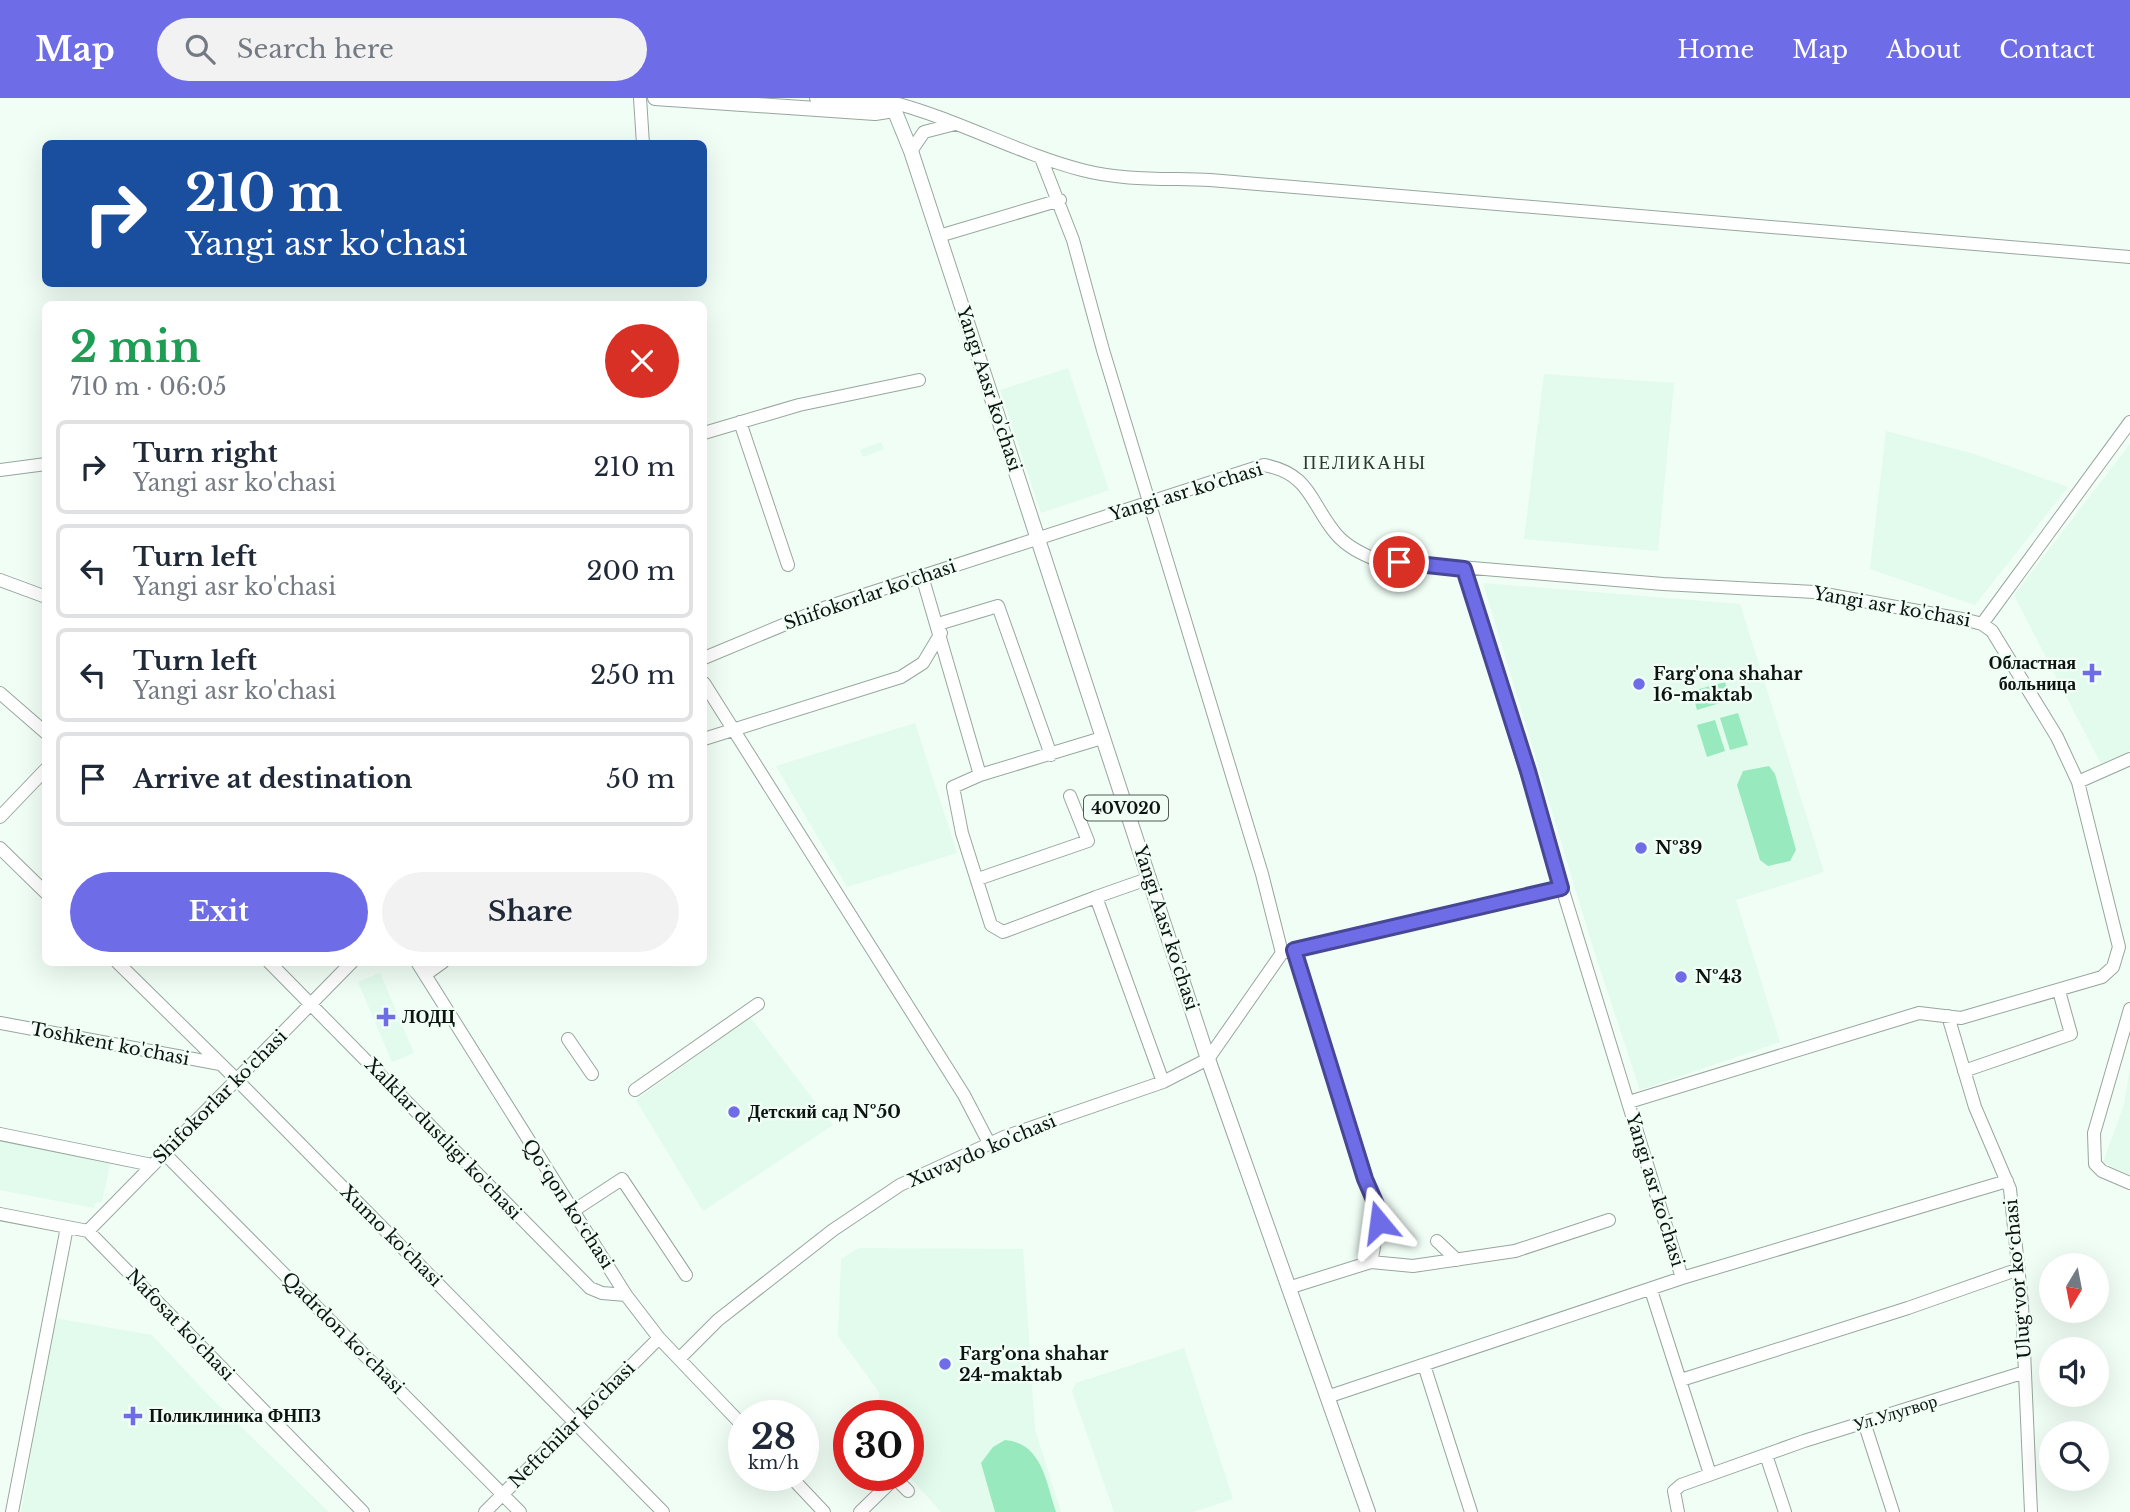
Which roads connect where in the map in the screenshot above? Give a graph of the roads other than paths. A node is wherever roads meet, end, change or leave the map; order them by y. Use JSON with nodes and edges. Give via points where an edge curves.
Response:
{"nodes":[{"id":1,"x":640,"y":98,"type":"edge"},
{"id":2,"x":655,"y":98,"type":"edge"},
{"id":3,"x":817,"y":98,"type":"edge"},
{"id":4,"x":703,"y":99,"type":"edge"},
{"id":5,"x":885,"y":107,"type":"junction"},
{"id":6,"x":960,"y":123,"type":"junction"},
{"id":7,"x":643,"y":140,"type":"edge"},
{"id":8,"x":911,"y":151,"type":"junction"},
{"id":9,"x":1041,"y":158,"type":"junction"},
{"id":10,"x":1060,"y":200,"type":"junction"},
{"id":11,"x":939,"y":236,"type":"junction"},
{"id":12,"x":2130,"y":257,"type":"edge"},
{"id":13,"x":919,"y":380,"type":"dead end"},
{"id":14,"x":740,"y":422,"type":"junction"},
{"id":15,"x":2130,"y":422,"type":"edge"},
{"id":16,"x":707,"y":432,"type":"edge"},
{"id":17,"x":42,"y":465,"type":"edge"},
{"id":18,"x":0,"y":470,"type":"edge"},
{"id":19,"x":1149,"y":502,"type":"junction"},
{"id":20,"x":1039,"y":539,"type":"junction"},
{"id":21,"x":788,"y":565,"type":"dead end"},
{"id":22,"x":1464,"y":569,"type":"junction"},
{"id":23,"x":922,"y":576,"type":"junction"},
{"id":24,"x":1,"y":583,"type":"edge"},
{"id":25,"x":42,"y":596,"type":"edge"},
{"id":26,"x":1982,"y":624,"type":"junction"},
{"id":27,"x":939,"y":629,"type":"junction"},
{"id":28,"x":707,"y":658,"type":"edge"},
{"id":29,"x":707,"y":688,"type":"edge"},
{"id":30,"x":0,"y":693,"type":"edge"},
{"id":31,"x":733,"y":729,"type":"junction"},
{"id":32,"x":42,"y":730,"type":"edge"},
{"id":33,"x":707,"y":738,"type":"edge"},
{"id":34,"x":1102,"y":738,"type":"junction"},
{"id":35,"x":1051,"y":755,"type":"junction"},
{"id":36,"x":2130,"y":759,"type":"edge"},
{"id":37,"x":42,"y":773,"type":"edge"},
{"id":38,"x":981,"y":775,"type":"junction"},
{"id":39,"x":2078,"y":782,"type":"junction"},
{"id":40,"x":1070,"y":796,"type":"dead end"},
{"id":41,"x":0,"y":817,"type":"edge"},
{"id":42,"x":0,"y":848,"type":"edge"},
{"id":43,"x":1150,"y":878,"type":"junction"},
{"id":44,"x":978,"y":879,"type":"junction"},
{"id":45,"x":1561,"y":888,"type":"junction"},
{"id":46,"x":42,"y":889,"type":"edge"},
{"id":47,"x":1096,"y":898,"type":"junction"},
{"id":48,"x":2119,"y":947,"type":"junction"},
{"id":49,"x":1288,"y":951,"type":"junction"},
{"id":50,"x":2130,"y":960,"type":"edge"},
{"id":51,"x":121,"y":966,"type":"edge"},
{"id":52,"x":274,"y":966,"type":"edge"},
{"id":53,"x":348,"y":966,"type":"edge"},
{"id":54,"x":419,"y":966,"type":"edge"},
{"id":55,"x":437,"y":966,"type":"edge"},
{"id":56,"x":425,"y":975,"type":"junction"},
{"id":57,"x":2059,"y":991,"type":"junction"},
{"id":58,"x":758,"y":1004,"type":"dead end"},
{"id":59,"x":311,"y":1005,"type":"junction"},
{"id":60,"x":2130,"y":1009,"type":"edge"},
{"id":61,"x":1948,"y":1016,"type":"junction"},
{"id":62,"x":0,"y":1023,"type":"edge"},
{"id":63,"x":568,"y":1039,"type":"dead end"},
{"id":64,"x":1208,"y":1059,"type":"junction"},
{"id":65,"x":221,"y":1064,"type":"junction"},
{"id":66,"x":1964,"y":1071,"type":"junction"},
{"id":67,"x":592,"y":1074,"type":"dead end"},
{"id":68,"x":237,"y":1080,"type":"junction"},
{"id":69,"x":1163,"y":1083,"type":"junction"},
{"id":70,"x":635,"y":1090,"type":"dead end"},
{"id":71,"x":1629,"y":1102,"type":"junction"},
{"id":72,"x":0,"y":1134,"type":"edge"},
{"id":73,"x":989,"y":1143,"type":"junction"},
{"id":74,"x":164,"y":1154,"type":"junction"},
{"id":75,"x":152,"y":1165,"type":"junction"},
{"id":76,"x":2007,"y":1181,"type":"junction"},
{"id":77,"x":2130,"y":1183,"type":"edge"},
{"id":78,"x":573,"y":1211,"type":"junction"},
{"id":79,"x":0,"y":1214,"type":"edge"},
{"id":80,"x":1609,"y":1220,"type":"dead end"},
{"id":81,"x":67,"y":1227,"type":"junction"},
{"id":82,"x":88,"y":1231,"type":"junction"},
{"id":83,"x":1437,"y":1241,"type":"dead end"},
{"id":84,"x":1457,"y":1260,"type":"junction"},
{"id":85,"x":1371,"y":1262,"type":"junction"},
{"id":86,"x":2019,"y":1269,"type":"junction"},
{"id":87,"x":686,"y":1275,"type":"dead end"},
{"id":88,"x":1682,"y":1278,"type":"junction"},
{"id":89,"x":1288,"y":1288,"type":"junction"},
{"id":90,"x":1651,"y":1290,"type":"junction"},
{"id":91,"x":626,"y":1295,"type":"junction"},
{"id":92,"x":659,"y":1338,"type":"junction"},
{"id":93,"x":679,"y":1359,"type":"junction"},
{"id":94,"x":1424,"y":1365,"type":"junction"},
{"id":95,"x":2025,"y":1372,"type":"junction"},
{"id":96,"x":1681,"y":1380,"type":"junction"},
{"id":97,"x":1327,"y":1397,"type":"junction"},
{"id":98,"x":728,"y":1410,"type":"edge"},
{"id":99,"x":1864,"y":1422,"type":"junction"},
{"id":100,"x":576,"y":1423,"type":"junction"},
{"id":101,"x":1766,"y":1455,"type":"junction"},
{"id":102,"x":1710,"y":1474,"type":"junction"},
{"id":103,"x":804,"y":1491,"type":"edge"},
{"id":104,"x":882,"y":1491,"type":"edge"},
{"id":105,"x":503,"y":1494,"type":"junction"},
{"id":106,"x":12,"y":1512,"type":"edge"},
{"id":107,"x":363,"y":1512,"type":"edge"},
{"id":108,"x":485,"y":1512,"type":"edge"},
{"id":109,"x":520,"y":1512,"type":"edge"},
{"id":110,"x":663,"y":1512,"type":"edge"},
{"id":111,"x":824,"y":1512,"type":"edge"},
{"id":112,"x":860,"y":1512,"type":"edge"},
{"id":113,"x":1367,"y":1512,"type":"edge"},
{"id":114,"x":1471,"y":1512,"type":"edge"},
{"id":115,"x":1678,"y":1512,"type":"edge"},
{"id":116,"x":1785,"y":1512,"type":"edge"},
{"id":117,"x":1893,"y":1512,"type":"edge"},
{"id":118,"x":2031,"y":1512,"type":"edge"}],
"edges":[{"from":1,"to":7,"type":"street"},
{"from":2,"to":4,"type":"main road"},
{"from":3,"to":5,"type":"main road"},
{"from":4,"to":5,"type":"main road"},
{"from":5,"to":6,"type":"street","via":[[926,111]]},
{"from":5,"to":8,"type":"main road","name":"Yangi Aasr ko'chasi","number":"40V020"},
{"from":6,"to":8,"type":"street","via":[[924,132]]},
{"from":6,"to":9,"type":"street"},
{"from":8,"to":11,"type":"main road","name":"Yangi Aasr ko'chasi","number":"40V020"},
{"from":9,"to":10,"type":"street"},
{"from":9,"to":12,"type":"street","via":[[1107,174]]},
{"from":10,"to":11,"type":"street"},
{"from":10,"to":19,"type":"street"},
{"from":11,"to":20,"type":"main road","name":"Yangi Aasr ko'chasi","number":"40V020"},
{"from":13,"to":14,"type":"street"},
{"from":14,"to":16,"type":"street"},
{"from":14,"to":21,"type":"street"},
{"from":15,"to":26,"type":"street"},
{"from":17,"to":18,"type":"street"},
{"from":19,"to":20,"type":"street","name":"Yangi asr ko'chasi"},
{"from":19,"to":22,"type":"street","name":"Yangi asr ko'chasi","via":[[1264,465],[1279,468],[1301,480],[1336,534],[1361,553],[1377,560]]},
{"from":19,"to":49,"type":"street"},
{"from":20,"to":23,"type":"street","name":"Shifokorlar ko'chasi"},
{"from":20,"to":34,"type":"main road","name":"Yangi Aasr ko'chasi","number":"40V020"},
{"from":22,"to":26,"type":"street","name":"Yangi asr ko'chasi","via":[[1814,592]]},
{"from":22,"to":45,"type":"street","name":"Yangi asr ko'chasi"},
{"from":23,"to":27,"type":"street"},
{"from":23,"to":28,"type":"street","name":"Shifokorlar ko'chasi","via":[[824,608]]},
{"from":24,"to":25,"type":"street"},
{"from":26,"to":39,"type":"street","name":"Yangi asr ko'chasi","via":[[1992,631],[2057,737]]},
{"from":27,"to":31,"type":"street","via":[[923,663],[901,677]]},
{"from":27,"to":35,"type":"street","via":[[998,606]]},
{"from":27,"to":38,"type":"street"},
{"from":29,"to":31,"type":"street"},
{"from":30,"to":32,"type":"street"},
{"from":31,"to":33,"type":"street"},
{"from":31,"to":73,"type":"street","via":[[964,1095]]},
{"from":34,"to":35,"type":"street"},
{"from":34,"to":43,"type":"main road","name":"Yangi Aasr ko'chasi","number":"40V020"},
{"from":35,"to":38,"type":"street"},
{"from":36,"to":39,"type":"street"},
{"from":37,"to":41,"type":"street"},
{"from":38,"to":44,"type":"street","via":[[953,787]]},
{"from":39,"to":48,"type":"street","name":"Yangi asr ko'chasi"},
{"from":40,"to":44,"type":"street","via":[[1088,841]]},
{"from":42,"to":46,"type":"street"},
{"from":43,"to":47,"type":"street"},
{"from":43,"to":64,"type":"main road","name":"Yangi Aasr ko'chasi","number":"40V020"},
{"from":44,"to":47,"type":"street","via":[[991,925],[1003,932]]},
{"from":45,"to":49,"type":"street"},
{"from":45,"to":71,"type":"street","name":"Yangi asr ko'chasi"},
{"from":47,"to":69,"type":"street"},
{"from":48,"to":50,"type":"street"},
{"from":48,"to":57,"type":"street","name":"Yangi asr ko'chasi","via":[[2107,974]]},
{"from":49,"to":64,"type":"street"},
{"from":49,"to":85,"type":"street","via":[[1378,1209]]},
{"from":51,"to":65,"type":"street","name":"Xumo ko'chasi"},
{"from":52,"to":59,"type":"street","name":"Xalklar dustligi ko'chasi"},
{"from":53,"to":59,"type":"street","name":"Shifokorlar ko'chasi"},
{"from":54,"to":56,"type":"street","name":"Qoʻqon koʻchasi"},
{"from":55,"to":56,"type":"street"},
{"from":56,"to":78,"type":"street","name":"Qoʻqon koʻchasi"},
{"from":57,"to":61,"type":"street","name":"Yangi asr ko'chasi","via":[[1961,1018]]},
{"from":57,"to":66,"type":"street","via":[[2071,1034]]},
{"from":58,"to":70,"type":"street"},
{"from":59,"to":68,"type":"street","name":"Shifokorlar ko'chasi"},
{"from":59,"to":91,"type":"street","name":"Xalklar dustligi ko'chasi","via":[[590,1288]]},
{"from":60,"to":77,"type":"street","via":[[2094,1133],[2095,1164]]},
{"from":61,"to":66,"type":"street","name":"Ulugʻvor koʻchasi"},
{"from":61,"to":71,"type":"street","name":"Yangi asr ko'chasi","via":[[1919,1013]]},
{"from":62,"to":65,"type":"street","name":"Toshkent ko'chasi"},
{"from":63,"to":67,"type":"street"},
{"from":64,"to":69,"type":"street","name":"Xuvaydo ko'chasi"},
{"from":64,"to":89,"type":"main road","name":"Yangi Aasr ko'chasi","number":"40V020"},
{"from":65,"to":68,"type":"street","name":"Xumo ko'chasi"},
{"from":66,"to":76,"type":"street","name":"Ulugʻvor koʻchasi"},
{"from":68,"to":74,"type":"street","name":"Shifokorlar ko'chasi"},
{"from":68,"to":100,"type":"street","name":"Xumo ko'chasi"},
{"from":69,"to":73,"type":"street","name":"Xuvaydo ko'chasi"},
{"from":71,"to":88,"type":"street","name":"Yangi asr ko'chasi"},
{"from":72,"to":75,"type":"street"},
{"from":73,"to":93,"type":"street","name":"Xuvaydo ko'chasi","via":[[900,1185],[833,1230],[718,1320]]},
{"from":74,"to":75,"type":"street","name":"Shifokorlar ko'chasi"},
{"from":74,"to":105,"type":"street","name":"Qadrdon koʻchasi"},
{"from":75,"to":82,"type":"street","name":"Shifokorlar ko'chasi"},
{"from":76,"to":86,"type":"street","name":"Ulugʻvor koʻchasi"},
{"from":76,"to":88,"type":"street"},
{"from":78,"to":87,"type":"street","via":[[622,1179]]},
{"from":78,"to":91,"type":"street","name":"Qoʻqon koʻchasi"},
{"from":79,"to":81,"type":"street"},
{"from":80,"to":84,"type":"street","via":[[1516,1251]]},
{"from":81,"to":82,"type":"street"},
{"from":81,"to":106,"type":"street"},
{"from":82,"to":107,"type":"street","name":"Nafosat ko'chasi"},
{"from":83,"to":84,"type":"street"},
{"from":84,"to":85,"type":"street","via":[[1413,1266]]},
{"from":85,"to":89,"type":"street"},
{"from":86,"to":95,"type":"street","name":"Ulugʻvor koʻchasi"},
{"from":86,"to":96,"type":"street"},
{"from":88,"to":90,"type":"street"},
{"from":89,"to":97,"type":"main road","name":"Yangi Aasr ko'chasi","number":"40V020"},
{"from":90,"to":94,"type":"street"},
{"from":90,"to":96,"type":"street"},
{"from":91,"to":92,"type":"street","name":"Qoʻqon koʻchasi"},
{"from":92,"to":93,"type":"street","name":"Qoʻqon koʻchasi"},
{"from":92,"to":100,"type":"street","name":"Neftchilar ko'chasi"},
{"from":93,"to":98,"type":"street","name":"Qoʻqon koʻchasi"},
{"from":94,"to":97,"type":"street"},
{"from":94,"to":114,"type":"street"},
{"from":95,"to":99,"type":"street","name":"Ул.Улугвор"},
{"from":95,"to":118,"type":"street","name":"Ulugʻvor koʻchasi"},
{"from":96,"to":102,"type":"street"},
{"from":97,"to":113,"type":"main road","name":"Yangi Aasr ko'chasi","number":"40V020"},
{"from":99,"to":101,"type":"street","name":"Ул.Улугвор"},
{"from":99,"to":117,"type":"street"},
{"from":100,"to":105,"type":"street","name":"Neftchilar ko'chasi"},
{"from":100,"to":110,"type":"street","name":"Xumo ko'chasi"},
{"from":101,"to":102,"type":"street","name":"Ул.Улугвор"},
{"from":101,"to":116,"type":"street"},
{"from":102,"to":115,"type":"street","name":"Ул.Улугвор","via":[[1674,1491]]},
{"from":103,"to":111,"type":"street"},
{"from":104,"to":112,"type":"street"},
{"from":105,"to":108,"type":"street","name":"Neftchilar ko'chasi"},
{"from":105,"to":109,"type":"street","name":"Qadrdon koʻchasi"}]}
